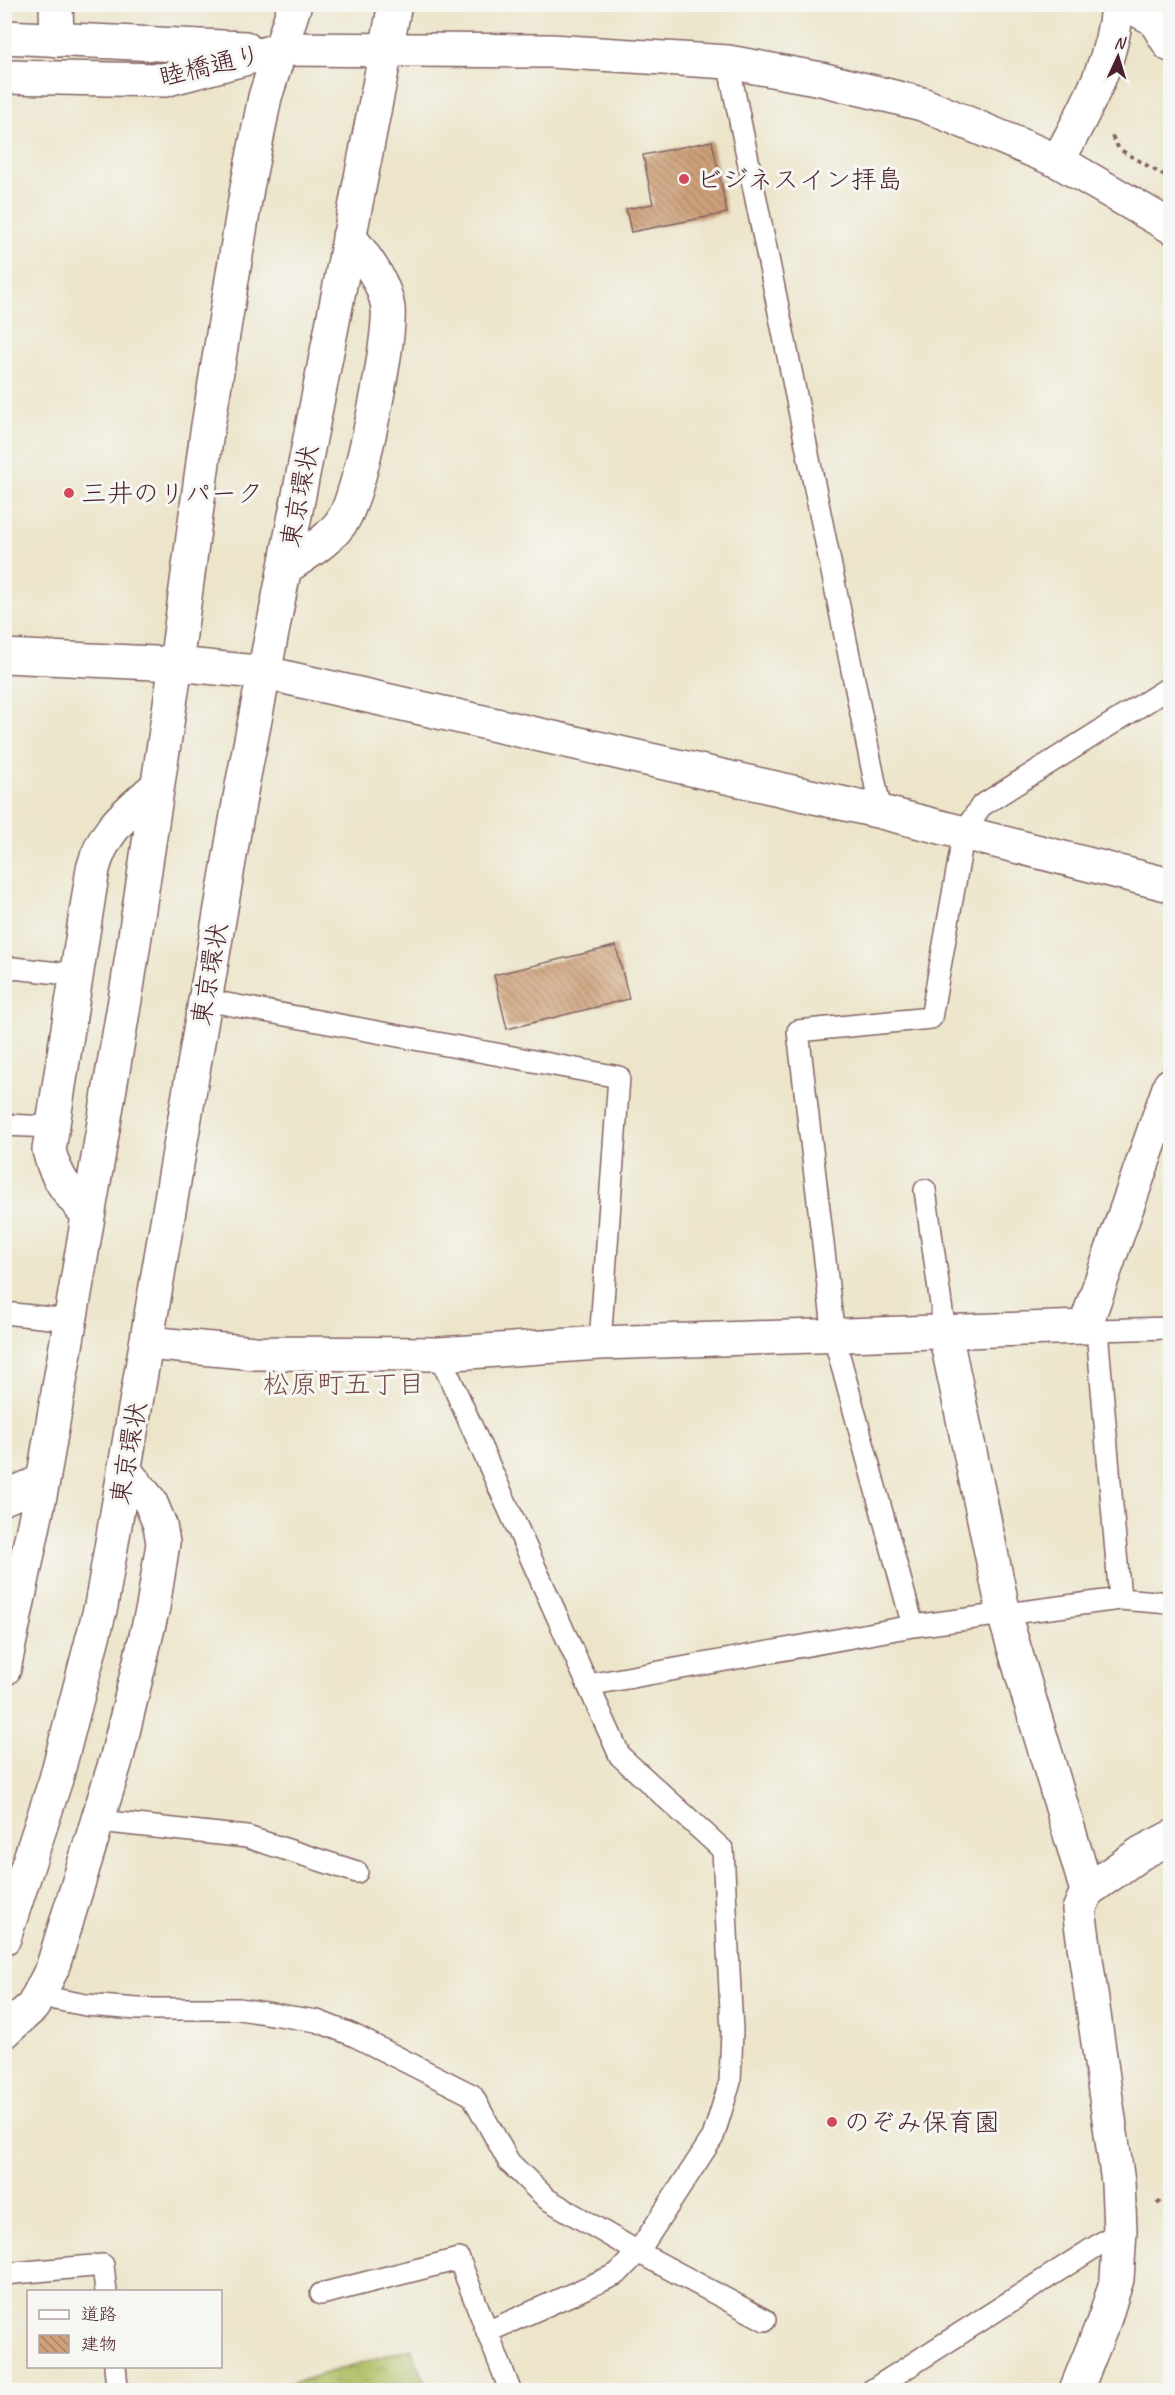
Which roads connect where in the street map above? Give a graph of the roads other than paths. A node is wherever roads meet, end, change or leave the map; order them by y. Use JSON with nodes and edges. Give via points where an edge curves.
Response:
{"nodes":[{"id":1,"x":56,"y":4,"type":"edge"},
{"id":2,"x":295,"y":4,"type":"edge"},
{"id":3,"x":395,"y":4,"type":"edge"},
{"id":4,"x":1117,"y":4,"type":"edge"},
{"id":5,"x":1126,"y":4,"type":"edge"},
{"id":6,"x":4,"y":37,"type":"edge"},
{"id":7,"x":57,"y":40,"type":"junction"},
{"id":8,"x":1170,"y":45,"type":"edge"},
{"id":9,"x":385,"y":48,"type":"junction"},
{"id":10,"x":282,"y":49,"type":"junction"},
{"id":11,"x":728,"y":62,"type":"junction"},
{"id":12,"x":4,"y":77,"type":"edge"},
{"id":13,"x":1058,"y":160,"type":"junction"},
{"id":14,"x":1170,"y":226,"type":"edge"},
{"id":15,"x":349,"y":236,"type":"junction"},
{"id":16,"x":285,"y":568,"type":"junction"},
{"id":17,"x":4,"y":656,"type":"edge"},
{"id":18,"x":176,"y":664,"type":"junction"},
{"id":19,"x":266,"y":673,"type":"junction"},
{"id":20,"x":1170,"y":687,"type":"edge"},
{"id":21,"x":158,"y":785,"type":"junction"},
{"id":22,"x":881,"y":813,"type":"junction"},
{"id":23,"x":964,"y":832,"type":"junction"},
{"id":24,"x":1170,"y":885,"type":"edge"},
{"id":25,"x":4,"y":967,"type":"edge"},
{"id":26,"x":77,"y":975,"type":"junction"},
{"id":27,"x":205,"y":1000,"type":"junction"},
{"id":28,"x":1170,"y":1085,"type":"edge"},
{"id":29,"x":4,"y":1125,"type":"edge"},
{"id":30,"x":53,"y":1127,"type":"junction"},
{"id":31,"x":925,"y":1190,"type":"dead end"},
{"id":32,"x":86,"y":1213,"type":"junction"},
{"id":33,"x":4,"y":1313,"type":"edge"},
{"id":34,"x":69,"y":1320,"type":"junction"},
{"id":35,"x":1170,"y":1328,"type":"edge"},
{"id":36,"x":1091,"y":1329,"type":"junction"},
{"id":37,"x":945,"y":1333,"type":"junction"},
{"id":38,"x":834,"y":1337,"type":"junction"},
{"id":39,"x":147,"y":1343,"type":"junction"},
{"id":40,"x":600,"y":1343,"type":"junction"},
{"id":41,"x":439,"y":1354,"type":"junction"},
{"id":42,"x":125,"y":1471,"type":"junction"},
{"id":43,"x":43,"y":1481,"type":"junction"},
{"id":44,"x":4,"y":1498,"type":"edge"},
{"id":45,"x":1120,"y":1599,"type":"junction"},
{"id":46,"x":1170,"y":1603,"type":"edge"},
{"id":47,"x":1004,"y":1614,"type":"junction"},
{"id":48,"x":913,"y":1626,"type":"junction"},
{"id":49,"x":4,"y":1670,"type":"edge"},
{"id":50,"x":588,"y":1685,"type":"junction"},
{"id":51,"x":99,"y":1821,"type":"junction"},
{"id":52,"x":1170,"y":1838,"type":"edge"},
{"id":53,"x":357,"y":1872,"type":"dead end"},
{"id":54,"x":1087,"y":1891,"type":"junction"},
{"id":55,"x":4,"y":1938,"type":"edge"},
{"id":56,"x":39,"y":1996,"type":"junction"},
{"id":57,"x":4,"y":2032,"type":"edge"},
{"id":58,"x":1120,"y":2231,"type":"junction"},
{"id":59,"x":638,"y":2252,"type":"junction"},
{"id":60,"x":4,"y":2274,"type":"edge"},
{"id":61,"x":106,"y":2290,"type":"edge"},
{"id":62,"x":321,"y":2294,"type":"dead end"},
{"id":63,"x":765,"y":2320,"type":"dead end"},
{"id":64,"x":487,"y":2332,"type":"junction"},
{"id":65,"x":510,"y":2391,"type":"edge"},
{"id":66,"x":872,"y":2391,"type":"edge"},
{"id":67,"x":1076,"y":2391,"type":"edge"}],
"edges":[{"from":1,"to":7,"type":"main road"},
{"from":2,"to":10,"type":"main road"},
{"from":3,"to":9,"type":"main road","name":"東京環状"},
{"from":4,"to":13,"type":"main road","via":[[1112,43],[1098,84]]},
{"from":5,"to":8,"type":"main road","via":[[1154,19]]},
{"from":6,"to":7,"type":"main road","name":"睦橋通り"},
{"from":7,"to":10,"type":"main road","name":"睦橋通り"},
{"from":9,"to":10,"type":"main road"},
{"from":9,"to":11,"type":"main road","via":[[551,51]]},
{"from":9,"to":15,"type":"main road","name":"東京環状"},
{"from":10,"to":12,"type":"main road","name":"睦橋通り","via":[[164,80]]},
{"from":10,"to":18,"type":"main road","via":[[265,97],[245,199],[207,432]]},
{"from":11,"to":13,"type":"main road","via":[[821,79],[922,104]]},
{"from":11,"to":22,"type":"lane"},
{"from":13,"to":14,"type":"main road"},
{"from":15,"to":16,"type":"main road","name":"東京環状"},
{"from":15,"to":16,"type":"main road","via":[[384,291],[388,309],[385,345],[358,483],[344,518],[319,546]]},
{"from":16,"to":19,"type":"main road","name":"東京環状"},
{"from":17,"to":18,"type":"main road"},
{"from":18,"to":19,"type":"main road"},
{"from":18,"to":21,"type":"main road"},
{"from":19,"to":22,"type":"main road"},
{"from":19,"to":27,"type":"main road","name":"東京環状"},
{"from":20,"to":23,"type":"lane","via":[[981,806]]},
{"from":21,"to":26,"type":"main road","via":[[111,830],[99,847]]},
{"from":21,"to":32,"type":"main road","via":[[128,982]]},
{"from":22,"to":23,"type":"main road"},
{"from":23,"to":24,"type":"main road"},
{"from":23,"to":38,"type":"lane","via":[[932,1018],[798,1031]]},
{"from":25,"to":26,"type":"lane"},
{"from":26,"to":30,"type":"main road"},
{"from":27,"to":39,"type":"main road","name":"東京環状"},
{"from":27,"to":40,"type":"lane","via":[[619,1077]]},
{"from":28,"to":36,"type":"main road"},
{"from":29,"to":30,"type":"lane"},
{"from":30,"to":32,"type":"main road","via":[[49,1150],[53,1168],[63,1187]]},
{"from":31,"to":37,"type":"lane"},
{"from":32,"to":34,"type":"main road"},
{"from":33,"to":34,"type":"lane"},
{"from":34,"to":43,"type":"main road"},
{"from":35,"to":36,"type":"lane"},
{"from":36,"to":37,"type":"main road"},
{"from":36,"to":45,"type":"lane"},
{"from":37,"to":38,"type":"main road"},
{"from":37,"to":47,"type":"main road"},
{"from":38,"to":40,"type":"main road"},
{"from":38,"to":48,"type":"lane"},
{"from":39,"to":41,"type":"main road","via":[[255,1353]]},
{"from":39,"to":42,"type":"main road","name":"東京環状"},
{"from":40,"to":41,"type":"main road"},
{"from":41,"to":50,"type":"lane"},
{"from":42,"to":51,"type":"main road","via":[[150,1501],[163,1543],[153,1607]]},
{"from":42,"to":55,"type":"main road","name":"東京環状","via":[[101,1606],[80,1692]]},
{"from":43,"to":44,"type":"main road"},
{"from":43,"to":49,"type":"main road"},
{"from":45,"to":46,"type":"lane"},
{"from":45,"to":47,"type":"lane"},
{"from":47,"to":48,"type":"lane"},
{"from":47,"to":54,"type":"main road"},
{"from":48,"to":50,"type":"lane"},
{"from":50,"to":59,"type":"lane","via":[[620,1756],[723,1850],[732,2031],[730,2082],[713,2137]]},
{"from":51,"to":53,"type":"lane","via":[[247,1837]]},
{"from":51,"to":56,"type":"main road","via":[[52,1969]]},
{"from":52,"to":54,"type":"main road"},
{"from":54,"to":58,"type":"main road","via":[[1079,1910],[1118,2182]]},
{"from":56,"to":57,"type":"main road"},
{"from":56,"to":59,"type":"lane","via":[[138,2009],[239,2009],[317,2021],[354,2035],[472,2095],[509,2162],[532,2184],[548,2199]]},
{"from":58,"to":66,"type":"lane"},
{"from":58,"to":67,"type":"main road","via":[[1117,2278]]},
{"from":59,"to":63,"type":"lane"},
{"from":59,"to":64,"type":"lane","via":[[617,2274]]},
{"from":60,"to":61,"type":"lane","via":[[103,2265]]},
{"from":62,"to":64,"type":"lane","via":[[459,2259]]},
{"from":64,"to":65,"type":"lane"}]}
